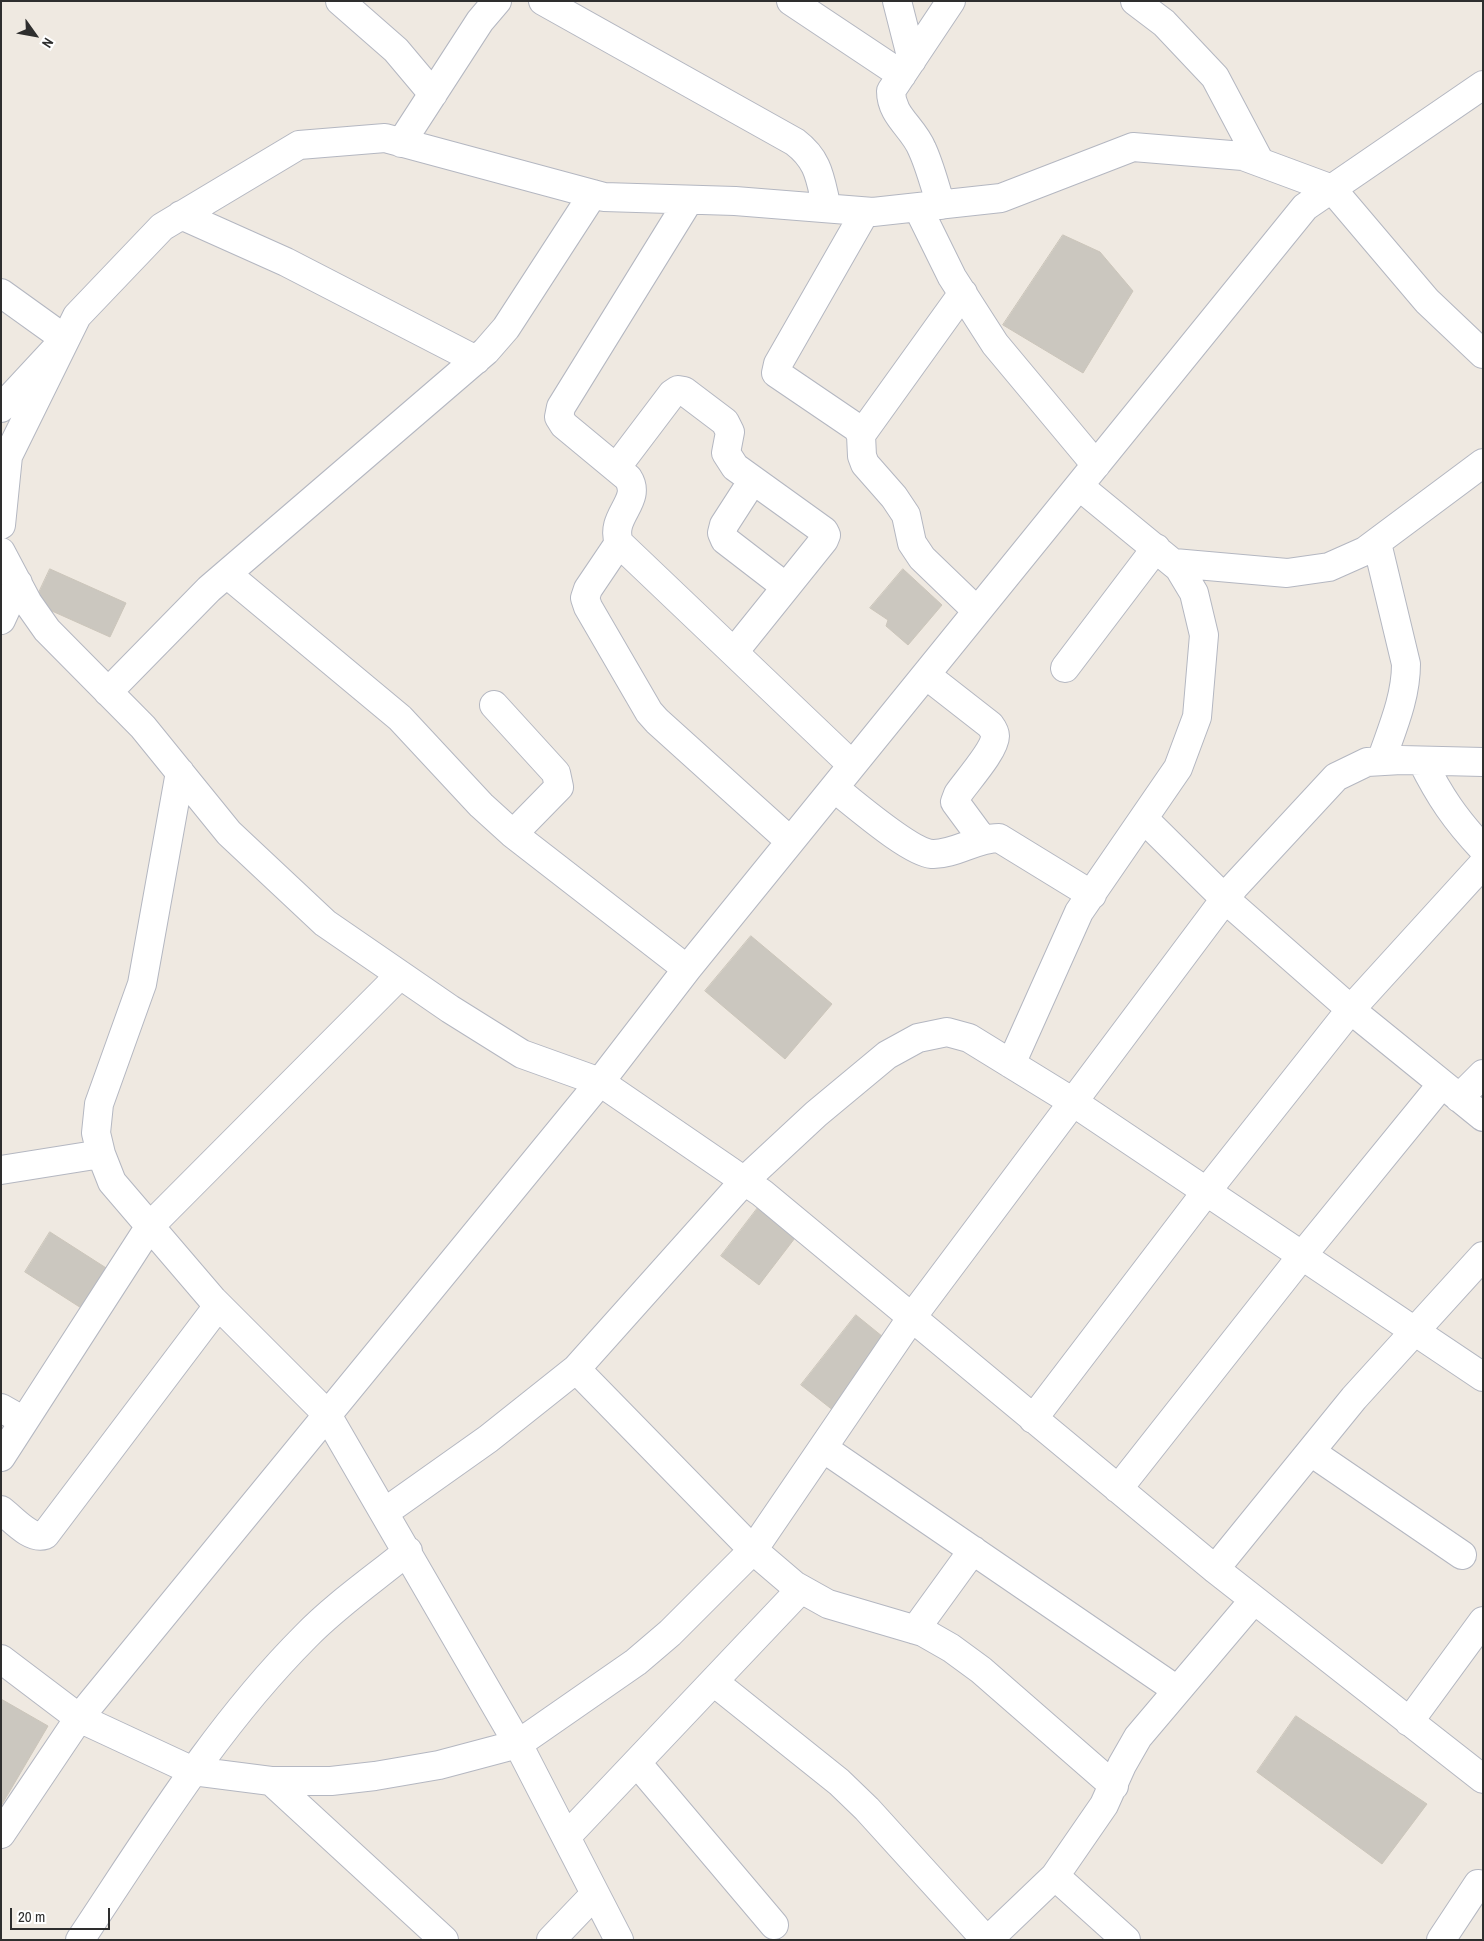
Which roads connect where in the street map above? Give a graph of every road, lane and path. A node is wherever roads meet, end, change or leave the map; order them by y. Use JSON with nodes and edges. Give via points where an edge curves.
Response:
{"nodes":[{"id":1,"x":340,"y":1,"type":"edge"},
{"id":2,"x":497,"y":1,"type":"edge"},
{"id":3,"x":543,"y":1,"type":"edge"},
{"id":4,"x":790,"y":1,"type":"edge"},
{"id":5,"x":897,"y":1,"type":"edge"},
{"id":6,"x":951,"y":1,"type":"edge"},
{"id":7,"x":1135,"y":1,"type":"edge"},
{"id":8,"x":907,"y":67,"type":"junction"},
{"id":9,"x":433,"y":94,"type":"junction"},
{"id":10,"x":1479,"y":94,"type":"edge"},
{"id":11,"x":401,"y":143,"type":"junction"},
{"id":12,"x":1260,"y":162,"type":"junction"},
{"id":13,"x":1332,"y":189,"type":"junction"},
{"id":14,"x":593,"y":194,"type":"junction"},
{"id":15,"x":689,"y":200,"type":"junction"},
{"id":16,"x":929,"y":206,"type":"junction"},
{"id":17,"x":827,"y":208,"type":"junction"},
{"id":18,"x":865,"y":212,"type":"junction"},
{"id":19,"x":181,"y":215,"type":"junction"},
{"id":20,"x":1,"y":293,"type":"edge"},
{"id":21,"x":963,"y":293,"type":"junction"},
{"id":22,"x":65,"y":339,"type":"junction"},
{"id":23,"x":1483,"y":354,"type":"edge"},
{"id":24,"x":476,"y":360,"type":"junction"},
{"id":25,"x":1,"y":408,"type":"edge"},
{"id":26,"x":861,"y":435,"type":"junction"},
{"id":27,"x":1483,"y":463,"type":"edge"},
{"id":28,"x":1096,"y":465,"type":"junction"},
{"id":29,"x":616,"y":468,"type":"junction"},
{"id":30,"x":753,"y":480,"type":"junction"},
{"id":31,"x":1079,"y":486,"type":"junction"},
{"id":32,"x":1,"y":525,"type":"edge"},
{"id":33,"x":619,"y":543,"type":"junction"},
{"id":34,"x":1377,"y":543,"type":"junction"},
{"id":35,"x":1,"y":552,"type":"edge"},
{"id":36,"x":1165,"y":556,"type":"junction"},
{"id":37,"x":227,"y":574,"type":"junction"},
{"id":38,"x":18,"y":583,"type":"junction"},
{"id":39,"x":786,"y":587,"type":"junction"},
{"id":40,"x":977,"y":611,"type":"junction"},
{"id":41,"x":1,"y":620,"type":"edge"},
{"id":42,"x":734,"y":652,"type":"junction"},
{"id":43,"x":1064,"y":668,"type":"dead end"},
{"id":44,"x":926,"y":675,"type":"junction"},
{"id":45,"x":108,"y":692,"type":"junction"},
{"id":46,"x":494,"y":705,"type":"dead end"},
{"id":47,"x":1381,"y":761,"type":"junction"},
{"id":48,"x":1422,"y":761,"type":"junction"},
{"id":49,"x":1483,"y":762,"type":"edge"},
{"id":50,"x":852,"y":765,"type":"junction"},
{"id":51,"x":180,"y":772,"type":"junction"},
{"id":52,"x":834,"y":788,"type":"junction"},
{"id":53,"x":1144,"y":819,"type":"junction"},
{"id":54,"x":513,"y":834,"type":"junction"},
{"id":55,"x":983,"y":840,"type":"junction"},
{"id":56,"x":790,"y":841,"type":"junction"},
{"id":57,"x":1483,"y":849,"type":"edge"},
{"id":58,"x":1483,"y":864,"type":"edge"},
{"id":59,"x":1092,"y":895,"type":"junction"},
{"id":60,"x":1224,"y":900,"type":"junction"},
{"id":61,"x":687,"y":970,"type":"junction"},
{"id":62,"x":400,"y":975,"type":"junction"},
{"id":63,"x":1351,"y":1009,"type":"junction"},
{"id":64,"x":1011,"y":1064,"type":"junction"},
{"id":65,"x":1483,"y":1074,"type":"edge"},
{"id":66,"x":600,"y":1082,"type":"junction"},
{"id":67,"x":1450,"y":1091,"type":"junction"},
{"id":68,"x":1073,"y":1102,"type":"junction"},
{"id":69,"x":1483,"y":1117,"type":"edge"},
{"id":70,"x":101,"y":1154,"type":"junction"},
{"id":71,"x":1,"y":1170,"type":"edge"},
{"id":72,"x":745,"y":1180,"type":"junction"},
{"id":73,"x":1206,"y":1192,"type":"junction"},
{"id":74,"x":150,"y":1226,"type":"junction"},
{"id":75,"x":1483,"y":1256,"type":"edge"},
{"id":76,"x":1301,"y":1257,"type":"junction"},
{"id":77,"x":218,"y":1306,"type":"junction"},
{"id":78,"x":912,"y":1318,"type":"junction"},
{"id":79,"x":1414,"y":1333,"type":"junction"},
{"id":80,"x":576,"y":1370,"type":"junction"},
{"id":81,"x":1483,"y":1378,"type":"edge"},
{"id":82,"x":1,"y":1408,"type":"edge"},
{"id":83,"x":326,"y":1414,"type":"junction"},
{"id":84,"x":1033,"y":1419,"type":"junction"},
{"id":85,"x":24,"y":1421,"type":"junction"},
{"id":86,"x":823,"y":1448,"type":"junction"},
{"id":87,"x":1311,"y":1452,"type":"junction"},
{"id":88,"x":1,"y":1457,"type":"edge"},
{"id":89,"x":1118,"y":1489,"type":"junction"},
{"id":90,"x":1,"y":1510,"type":"edge"},
{"id":91,"x":384,"y":1512,"type":"junction"},
{"id":92,"x":753,"y":1550,"type":"junction"},
{"id":93,"x":973,"y":1550,"type":"junction"},
{"id":94,"x":408,"y":1551,"type":"junction"},
{"id":95,"x":1462,"y":1555,"type":"dead end"},
{"id":96,"x":1215,"y":1569,"type":"junction"},
{"id":97,"x":801,"y":1589,"type":"junction"},
{"id":98,"x":1254,"y":1600,"type":"junction"},
{"id":99,"x":1483,"y":1621,"type":"edge"},
{"id":100,"x":915,"y":1630,"type":"junction"},
{"id":101,"x":1,"y":1659,"type":"edge"},
{"id":102,"x":714,"y":1682,"type":"junction"},
{"id":103,"x":1178,"y":1690,"type":"junction"},
{"id":104,"x":79,"y":1718,"type":"junction"},
{"id":105,"x":1409,"y":1722,"type":"junction"},
{"id":106,"x":518,"y":1744,"type":"junction"},
{"id":107,"x":637,"y":1763,"type":"junction"},
{"id":108,"x":193,"y":1770,"type":"junction"},
{"id":109,"x":1483,"y":1779,"type":"edge"},
{"id":110,"x":271,"y":1780,"type":"junction"},
{"id":111,"x":1114,"y":1786,"type":"junction"},
{"id":112,"x":1,"y":1834,"type":"edge"},
{"id":113,"x":566,"y":1837,"type":"junction"},
{"id":114,"x":1055,"y":1876,"type":"junction"},
{"id":115,"x":1478,"y":1884,"type":"dead end"},
{"id":116,"x":595,"y":1894,"type":"junction"},
{"id":117,"x":774,"y":1925,"type":"dead end"},
{"id":118,"x":80,"y":1940,"type":"edge"},
{"id":119,"x":444,"y":1940,"type":"edge"},
{"id":120,"x":551,"y":1940,"type":"edge"},
{"id":121,"x":618,"y":1940,"type":"edge"},
{"id":122,"x":987,"y":1940,"type":"edge"},
{"id":123,"x":1126,"y":1940,"type":"edge"},
{"id":124,"x":1441,"y":1940,"type":"edge"}],
"edges":[{"from":1,"to":9,"type":"street","via":[[396,50]]},
{"from":2,"to":9,"type":"street","via":[[480,21]]},
{"from":3,"to":17,"type":"street","via":[[795,142],[817,165]]},
{"from":4,"to":8,"type":"street"},
{"from":5,"to":8,"type":"street"},
{"from":6,"to":8,"type":"street"},
{"from":7,"to":12,"type":"street","via":[[1164,23],[1215,77]]},
{"from":8,"to":16,"type":"street","via":[[891,91],[891,102],[922,148]]},
{"from":9,"to":11,"type":"street"},
{"from":10,"to":13,"type":"street"},
{"from":11,"to":14,"type":"street"},
{"from":11,"to":19,"type":"street","via":[[385,138],[299,145]]},
{"from":12,"to":13,"type":"street"},
{"from":12,"to":16,"type":"street","via":[[1243,156],[1133,147],[1001,198]]},
{"from":13,"to":23,"type":"street","via":[[1427,301]]},
{"from":13,"to":28,"type":"street","via":[[1305,207]]},
{"from":14,"to":15,"type":"street"},
{"from":14,"to":24,"type":"street","via":[[506,328]]},
{"from":15,"to":17,"type":"street"},
{"from":15,"to":29,"type":"street","via":[[561,407],[559,417],[564,425]]},
{"from":16,"to":18,"type":"street"},
{"from":16,"to":21,"type":"street"},
{"from":17,"to":18,"type":"street"},
{"from":18,"to":26,"type":"street","via":[[778,364],[776,373],[857,428]]},
{"from":19,"to":22,"type":"street","via":[[162,227],[77,316]]},
{"from":19,"to":24,"type":"street","via":[[286,262]]},
{"from":20,"to":22,"type":"street"},
{"from":21,"to":26,"type":"street"},
{"from":21,"to":28,"type":"street","via":[[995,344]]},
{"from":22,"to":25,"type":"street"},
{"from":22,"to":32,"type":"street","via":[[8,456]]},
{"from":24,"to":37,"type":"street"},
{"from":26,"to":40,"type":"street","via":[[865,464],[906,515],[912,543],[922,558]]},
{"from":27,"to":34,"type":"street"},
{"from":28,"to":31,"type":"street"},
{"from":29,"to":30,"type":"street","via":[[678,390],[684,391],[725,422],[730,432],[726,453],[735,467]]},
{"from":29,"to":33,"type":"street","via":[[633,486],[633,493],[617,524],[615,533]]},
{"from":30,"to":39,"type":"street","via":[[722,533],[725,540]]},
{"from":30,"to":39,"type":"street","via":[[824,530],[826,535]]},
{"from":31,"to":36,"type":"street"},
{"from":31,"to":40,"type":"street"},
{"from":33,"to":42,"type":"street"},
{"from":33,"to":56,"type":"street","via":[[588,589],[588,607],[649,712]]},
{"from":34,"to":36,"type":"street","via":[[1329,567],[1288,573]]},
{"from":34,"to":47,"type":"street","via":[[1406,664],[1406,683]]},
{"from":35,"to":38,"type":"street"},
{"from":36,"to":43,"type":"street"},
{"from":36,"to":53,"type":"street","via":[[1179,568],[1194,592],[1204,635],[1197,717],[1178,768]]},
{"from":37,"to":45,"type":"street"},
{"from":37,"to":54,"type":"street","via":[[400,718],[481,805]]},
{"from":38,"to":41,"type":"street"},
{"from":38,"to":45,"type":"street","via":[[48,630]]},
{"from":39,"to":42,"type":"street"},
{"from":40,"to":44,"type":"street"},
{"from":42,"to":50,"type":"street"},
{"from":44,"to":50,"type":"street"},
{"from":44,"to":55,"type":"street","via":[[994,731],[995,738],[989,750],[958,794],[956,802]]},
{"from":45,"to":51,"type":"street","via":[[143,727]]},
{"from":46,"to":54,"type":"street","via":[[558,779],[559,787]]},
{"from":47,"to":48,"type":"street"},
{"from":47,"to":60,"type":"street","via":[[1367,762],[1336,777]]},
{"from":48,"to":49,"type":"street"},
{"from":48,"to":57,"type":"street","via":[[1438,794],[1457,822]]},
{"from":50,"to":52,"type":"street"},
{"from":51,"to":62,"type":"street","via":[[229,833],[325,923]]},
{"from":51,"to":70,"type":"street","via":[[142,984],[99,1104],[96,1132]]},
{"from":52,"to":55,"type":"street","via":[[923,852],[942,853]]},
{"from":52,"to":56,"type":"street"},
{"from":53,"to":59,"type":"street"},
{"from":53,"to":60,"type":"street"},
{"from":54,"to":61,"type":"street"},
{"from":55,"to":59,"type":"street","via":[[999,838],[1007,842]]},
{"from":56,"to":61,"type":"street"},
{"from":58,"to":63,"type":"street"},
{"from":59,"to":64,"type":"street","via":[[1067,936]]},
{"from":60,"to":63,"type":"street"},
{"from":60,"to":68,"type":"street"},
{"from":61,"to":66,"type":"street"},
{"from":62,"to":66,"type":"street","via":[[522,1054]]},
{"from":62,"to":74,"type":"street"},
{"from":63,"to":67,"type":"street"},
{"from":63,"to":73,"type":"street"},
{"from":64,"to":68,"type":"street"},
{"from":64,"to":72,"type":"street","via":[[962,1036],[947,1032],[918,1038],[887,1055],[866,1072]]},
{"from":65,"to":67,"type":"street"},
{"from":66,"to":72,"type":"street"},
{"from":66,"to":83,"type":"street"},
{"from":67,"to":69,"type":"street"},
{"from":67,"to":76,"type":"street"},
{"from":68,"to":73,"type":"street"},
{"from":68,"to":78,"type":"street"},
{"from":70,"to":71,"type":"street"},
{"from":70,"to":74,"type":"street","via":[[112,1182]]},
{"from":72,"to":78,"type":"street"},
{"from":72,"to":80,"type":"street"},
{"from":73,"to":76,"type":"street"},
{"from":73,"to":84,"type":"street"},
{"from":74,"to":77,"type":"street"},
{"from":74,"to":85,"type":"street"},
{"from":75,"to":79,"type":"street"},
{"from":76,"to":79,"type":"street"},
{"from":76,"to":89,"type":"street"},
{"from":77,"to":83,"type":"street"},
{"from":77,"to":90,"type":"street","via":[[46,1535],[32,1535]]},
{"from":78,"to":84,"type":"street"},
{"from":78,"to":86,"type":"street"},
{"from":79,"to":81,"type":"street"},
{"from":79,"to":87,"type":"street","via":[[1354,1398]]},
{"from":80,"to":91,"type":"street","via":[[488,1439]]},
{"from":80,"to":92,"type":"street"},
{"from":82,"to":85,"type":"street"},
{"from":83,"to":91,"type":"street"},
{"from":83,"to":104,"type":"street"},
{"from":84,"to":89,"type":"street"},
{"from":85,"to":88,"type":"street"},
{"from":86,"to":92,"type":"street"},
{"from":86,"to":93,"type":"street"},
{"from":87,"to":95,"type":"street"},
{"from":87,"to":96,"type":"street"},
{"from":89,"to":96,"type":"street"},
{"from":91,"to":94,"type":"street"},
{"from":92,"to":97,"type":"street"},
{"from":92,"to":106,"type":"street","via":[[670,1634],[636,1662]]},
{"from":93,"to":100,"type":"street"},
{"from":93,"to":103,"type":"street"},
{"from":94,"to":106,"type":"street"},
{"from":94,"to":108,"type":"street","via":[[307,1635]]},
{"from":96,"to":98,"type":"street"},
{"from":97,"to":100,"type":"street","via":[[828,1604]]},
{"from":97,"to":102,"type":"street"},
{"from":98,"to":103,"type":"street"},
{"from":98,"to":105,"type":"street"},
{"from":99,"to":105,"type":"street"},
{"from":100,"to":111,"type":"street","via":[[951,1648],[981,1670]]},
{"from":101,"to":104,"type":"street"},
{"from":102,"to":107,"type":"street"},
{"from":102,"to":122,"type":"street","via":[[839,1782]]},
{"from":103,"to":111,"type":"street","via":[[1138,1738]]},
{"from":104,"to":108,"type":"street"},
{"from":104,"to":112,"type":"street"},
{"from":105,"to":109,"type":"street"},
{"from":106,"to":110,"type":"street","via":[[438,1765],[375,1776],[331,1781]]},
{"from":106,"to":113,"type":"street"},
{"from":107,"to":113,"type":"street"},
{"from":107,"to":117,"type":"street"},
{"from":108,"to":110,"type":"street"},
{"from":108,"to":118,"type":"street"},
{"from":110,"to":119,"type":"street"},
{"from":111,"to":114,"type":"street"},
{"from":113,"to":116,"type":"street"},
{"from":114,"to":122,"type":"street"},
{"from":114,"to":123,"type":"street"},
{"from":115,"to":124,"type":"street"},
{"from":116,"to":120,"type":"street"},
{"from":116,"to":121,"type":"street"}]}
